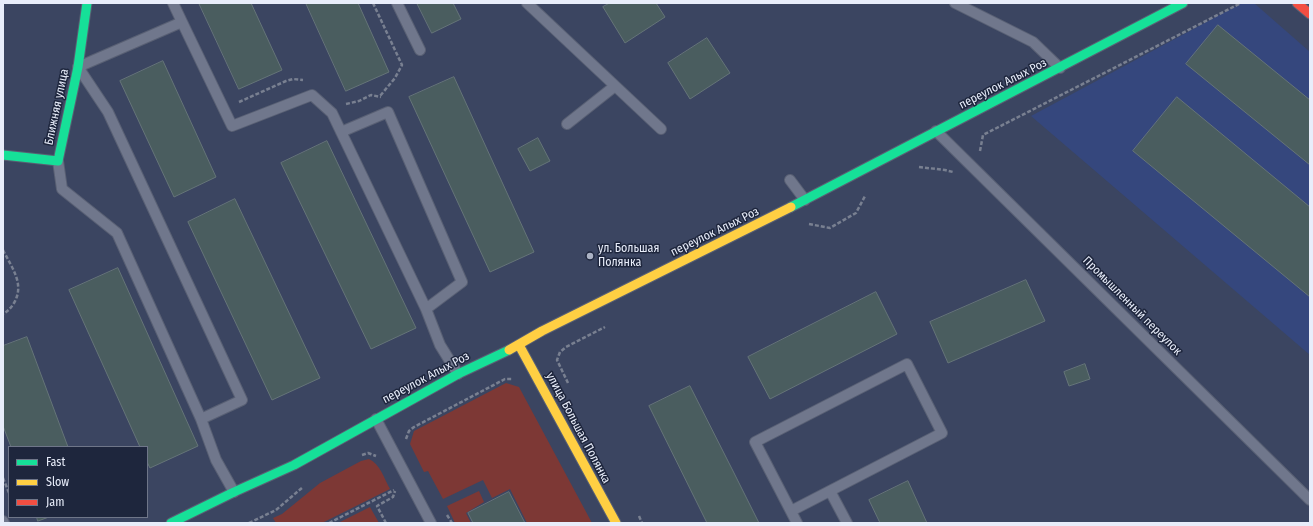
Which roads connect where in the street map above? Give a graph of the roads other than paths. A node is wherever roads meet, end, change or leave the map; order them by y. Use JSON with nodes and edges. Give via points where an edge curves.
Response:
{"nodes":[{"id":1,"x":87,"y":3,"type":"edge"},
{"id":2,"x":173,"y":3,"type":"edge"},
{"id":3,"x":397,"y":3,"type":"edge"},
{"id":4,"x":527,"y":3,"type":"edge"},
{"id":5,"x":955,"y":3,"type":"edge"},
{"id":6,"x":1183,"y":3,"type":"edge"},
{"id":7,"x":1297,"y":3,"type":"edge"},
{"id":8,"x":1310,"y":14,"type":"edge"},
{"id":9,"x":182,"y":22,"type":"junction"},
{"id":10,"x":420,"y":50,"type":"dead end"},
{"id":11,"x":78,"y":66,"type":"junction"},
{"id":12,"x":1060,"y":68,"type":"junction"},
{"id":13,"x":614,"y":86,"type":"junction"},
{"id":14,"x":567,"y":124,"type":"dead end"},
{"id":15,"x":660,"y":129,"type":"dead end"},
{"id":16,"x":936,"y":131,"type":"junction"},
{"id":17,"x":342,"y":132,"type":"junction"},
{"id":18,"x":3,"y":155,"type":"edge"},
{"id":19,"x":58,"y":161,"type":"junction"},
{"id":20,"x":790,"y":180,"type":"dead end"},
{"id":21,"x":805,"y":200,"type":"junction"},
{"id":22,"x":426,"y":309,"type":"junction"},
{"id":23,"x":519,"y":345,"type":"junction"},
{"id":24,"x":458,"y":374,"type":"junction"},
{"id":25,"x":201,"y":419,"type":"junction"},
{"id":26,"x":376,"y":419,"type":"junction"},
{"id":27,"x":830,"y":491,"type":"junction"},
{"id":28,"x":234,"y":492,"type":"junction"},
{"id":29,"x":1310,"y":500,"type":"edge"},
{"id":30,"x":791,"y":511,"type":"junction"},
{"id":31,"x":171,"y":523,"type":"edge"},
{"id":32,"x":431,"y":523,"type":"edge"},
{"id":33,"x":616,"y":523,"type":"edge"},
{"id":34,"x":797,"y":523,"type":"edge"},
{"id":35,"x":847,"y":523,"type":"edge"}],
"edges":[{"from":1,"to":11,"type":"street","name":"Ближняя улица"},
{"from":2,"to":9,"type":"lane"},
{"from":3,"to":10,"type":"lane"},
{"from":4,"to":13,"type":"lane"},
{"from":5,"to":12,"type":"lane","via":[[1033,42]]},
{"from":6,"to":12,"type":"street","name":"переулок Алых Роз"},
{"from":7,"to":8,"type":"street"},
{"from":9,"to":11,"type":"lane"},
{"from":9,"to":17,"type":"lane","via":[[232,126],[312,95],[332,113]]},
{"from":11,"to":19,"type":"street","name":"Ближняя улица"},
{"from":11,"to":25,"type":"lane","via":[[108,112],[242,400]]},
{"from":12,"to":16,"type":"street","name":"переулок Алых Роз"},
{"from":13,"to":14,"type":"lane"},
{"from":13,"to":15,"type":"lane"},
{"from":16,"to":21,"type":"street","name":"переулок Алых Роз"},
{"from":16,"to":29,"type":"lane","name":"Промышленный переулок"},
{"from":17,"to":22,"type":"lane"},
{"from":17,"to":22,"type":"lane","via":[[388,112],[462,282]]},
{"from":18,"to":19,"type":"street","name":"Ближняя улица"},
{"from":19,"to":25,"type":"lane","via":[[62,189],[117,233]]},
{"from":20,"to":21,"type":"lane"},
{"from":21,"to":23,"type":"street","name":"переулок Алых Роз","via":[[542,331]]},
{"from":22,"to":24,"type":"lane","via":[[440,345]]},
{"from":23,"to":24,"type":"street","name":"переулок Алых Роз"},
{"from":23,"to":33,"type":"street","name":"улица Большая Полянка"},
{"from":24,"to":26,"type":"street","name":"переулок Алых Роз"},
{"from":25,"to":28,"type":"lane","via":[[216,460]]},
{"from":26,"to":28,"type":"street","name":"переулок Алых Роз","via":[[294,465]]},
{"from":26,"to":32,"type":"lane"},
{"from":27,"to":30,"type":"lane"},
{"from":27,"to":30,"type":"lane","via":[[942,433],[907,364],[755,442]]},
{"from":27,"to":35,"type":"lane"},
{"from":28,"to":31,"type":"street","name":"переулок Алых Роз"},
{"from":30,"to":34,"type":"lane"}]}
